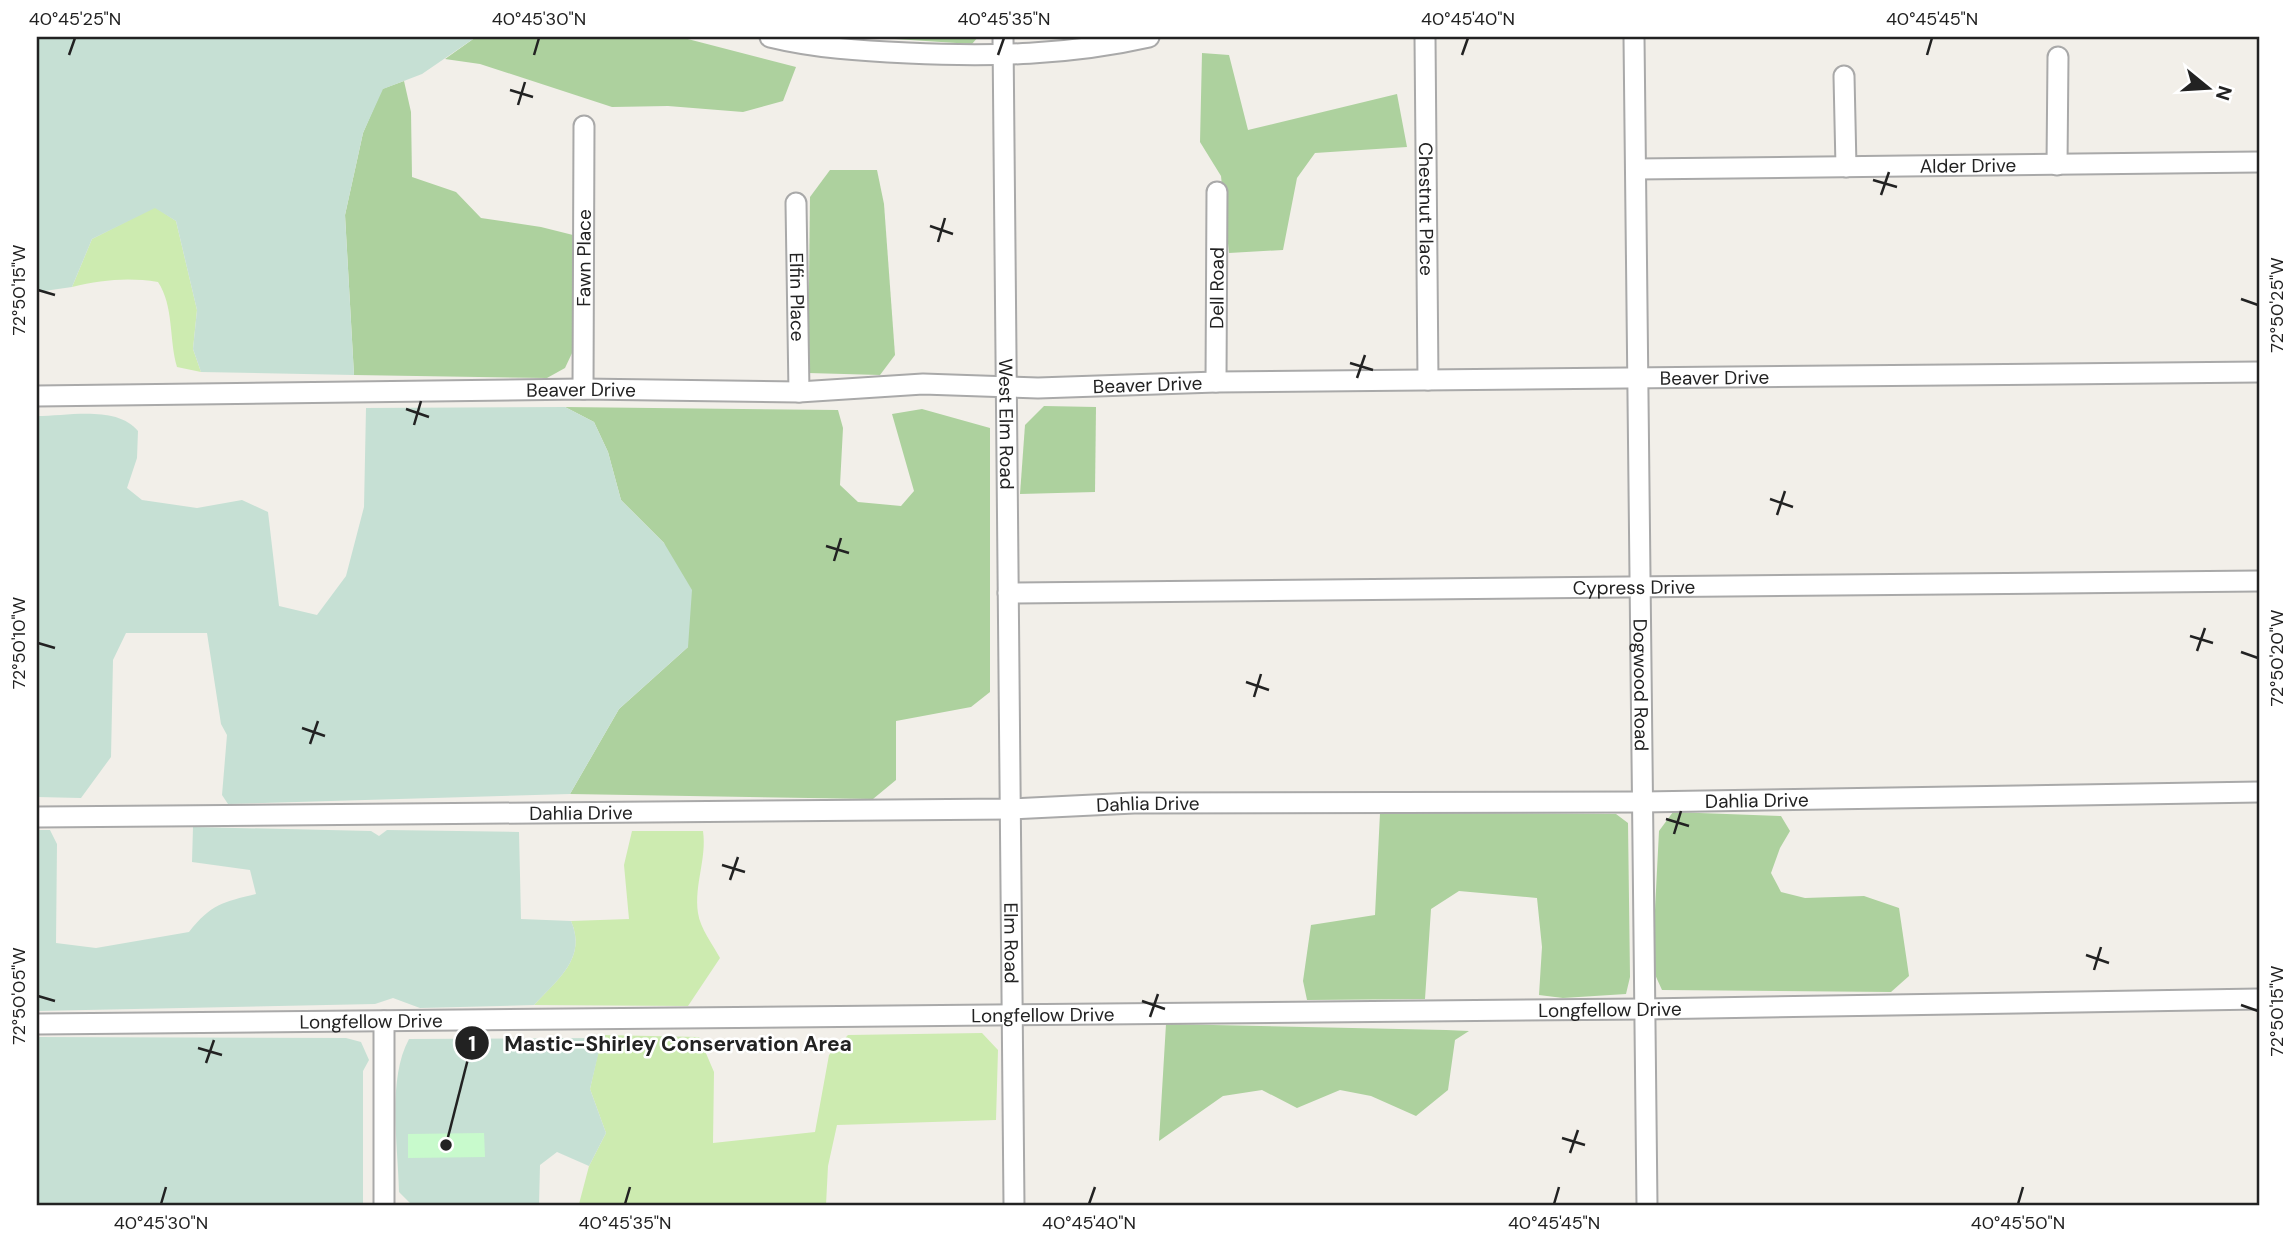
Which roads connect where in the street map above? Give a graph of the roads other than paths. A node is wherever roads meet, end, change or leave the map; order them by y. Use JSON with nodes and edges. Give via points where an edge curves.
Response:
{"nodes":[{"id":1,"x":770,"y":37,"type":"edge"},
{"id":2,"x":1149,"y":37,"type":"edge"},
{"id":3,"x":1425,"y":37,"type":"edge"},
{"id":4,"x":1634,"y":37,"type":"edge"},
{"id":5,"x":1003,"y":46,"type":"edge"},
{"id":6,"x":2059,"y":57,"type":"dead end"},
{"id":7,"x":1844,"y":76,"type":"dead end"},
{"id":8,"x":584,"y":126,"type":"dead end"},
{"id":9,"x":2259,"y":162,"type":"edge"},
{"id":10,"x":2057,"y":164,"type":"junction"},
{"id":11,"x":1846,"y":167,"type":"junction"},
{"id":12,"x":1636,"y":169,"type":"junction"},
{"id":13,"x":1217,"y":192,"type":"dead end"},
{"id":14,"x":796,"y":203,"type":"dead end"},
{"id":15,"x":2259,"y":372,"type":"edge"},
{"id":16,"x":1638,"y":379,"type":"junction"},
{"id":17,"x":1428,"y":380,"type":"junction"},
{"id":18,"x":1216,"y":382,"type":"junction"},
{"id":19,"x":1006,"y":385,"type":"junction"},
{"id":20,"x":583,"y":389,"type":"junction"},
{"id":21,"x":799,"y":392,"type":"junction"},
{"id":22,"x":37,"y":396,"type":"edge"},
{"id":23,"x":2259,"y":581,"type":"edge"},
{"id":24,"x":1639,"y":589,"type":"junction"},
{"id":25,"x":1008,"y":593,"type":"junction"},
{"id":26,"x":2259,"y":792,"type":"edge"},
{"id":27,"x":1643,"y":802,"type":"junction"},
{"id":28,"x":1010,"y":809,"type":"junction"},
{"id":29,"x":37,"y":817,"type":"edge"},
{"id":30,"x":2259,"y":999,"type":"edge"},
{"id":31,"x":1644,"y":1009,"type":"junction"},
{"id":32,"x":1012,"y":1016,"type":"junction"},
{"id":33,"x":384,"y":1021,"type":"junction"},
{"id":34,"x":37,"y":1024,"type":"edge"},
{"id":35,"x":384,"y":1205,"type":"edge"},
{"id":36,"x":1014,"y":1205,"type":"edge"},
{"id":37,"x":1647,"y":1205,"type":"edge"}],
"edges":[{"from":1,"to":5,"type":"street","via":[[853,51]]},
{"from":2,"to":5,"type":"street","via":[[1060,53]]},
{"from":3,"to":17,"type":"street","name":"Chestnut Place"},
{"from":4,"to":12,"type":"street","name":"Dogwood Road"},
{"from":5,"to":19,"type":"street","name":"West Elm Road"},
{"from":6,"to":10,"type":"street"},
{"from":7,"to":11,"type":"street"},
{"from":8,"to":20,"type":"street","name":"Fawn Place"},
{"from":9,"to":10,"type":"street","name":"Alder Drive"},
{"from":10,"to":11,"type":"street","name":"Alder Drive"},
{"from":11,"to":12,"type":"street","name":"Alder Drive"},
{"from":12,"to":16,"type":"street","name":"Dogwood Road"},
{"from":13,"to":18,"type":"street","name":"Dell Road"},
{"from":14,"to":21,"type":"street","name":"Elfin Place"},
{"from":15,"to":16,"type":"street","name":"Beaver Drive"},
{"from":16,"to":17,"type":"street","name":"Beaver Drive"},
{"from":16,"to":24,"type":"street","name":"Dogwood Road"},
{"from":17,"to":18,"type":"street","name":"Beaver Drive"},
{"from":18,"to":19,"type":"street","name":"Beaver Drive"},
{"from":19,"to":21,"type":"street","name":"Beaver Drive","via":[[923,384]]},
{"from":19,"to":25,"type":"street","name":"West Elm Road"},
{"from":20,"to":21,"type":"street","name":"Beaver Drive"},
{"from":20,"to":22,"type":"street","name":"Beaver Drive"},
{"from":23,"to":24,"type":"street","name":"Cypress Drive"},
{"from":24,"to":25,"type":"street","name":"Cypress Drive"},
{"from":24,"to":27,"type":"street","name":"Dogwood Road"},
{"from":25,"to":28,"type":"street","name":"West Elm Road"},
{"from":26,"to":27,"type":"street","name":"Dahlia Drive"},
{"from":27,"to":28,"type":"street","name":"Dahlia Drive","via":[[1134,803]]},
{"from":27,"to":31,"type":"street","name":"Dogwood Road"},
{"from":28,"to":29,"type":"street","name":"Dahlia Drive"},
{"from":28,"to":32,"type":"street","name":"Elm Road"},
{"from":30,"to":31,"type":"street","name":"Longfellow Drive"},
{"from":31,"to":32,"type":"street","name":"Longfellow Drive"},
{"from":31,"to":37,"type":"street","name":"Dogwood Road"},
{"from":32,"to":33,"type":"street","name":"Longfellow Drive"},
{"from":32,"to":36,"type":"street","name":"Elm Road"},
{"from":33,"to":34,"type":"street","name":"Longfellow Drive"},
{"from":33,"to":35,"type":"street"}]}
